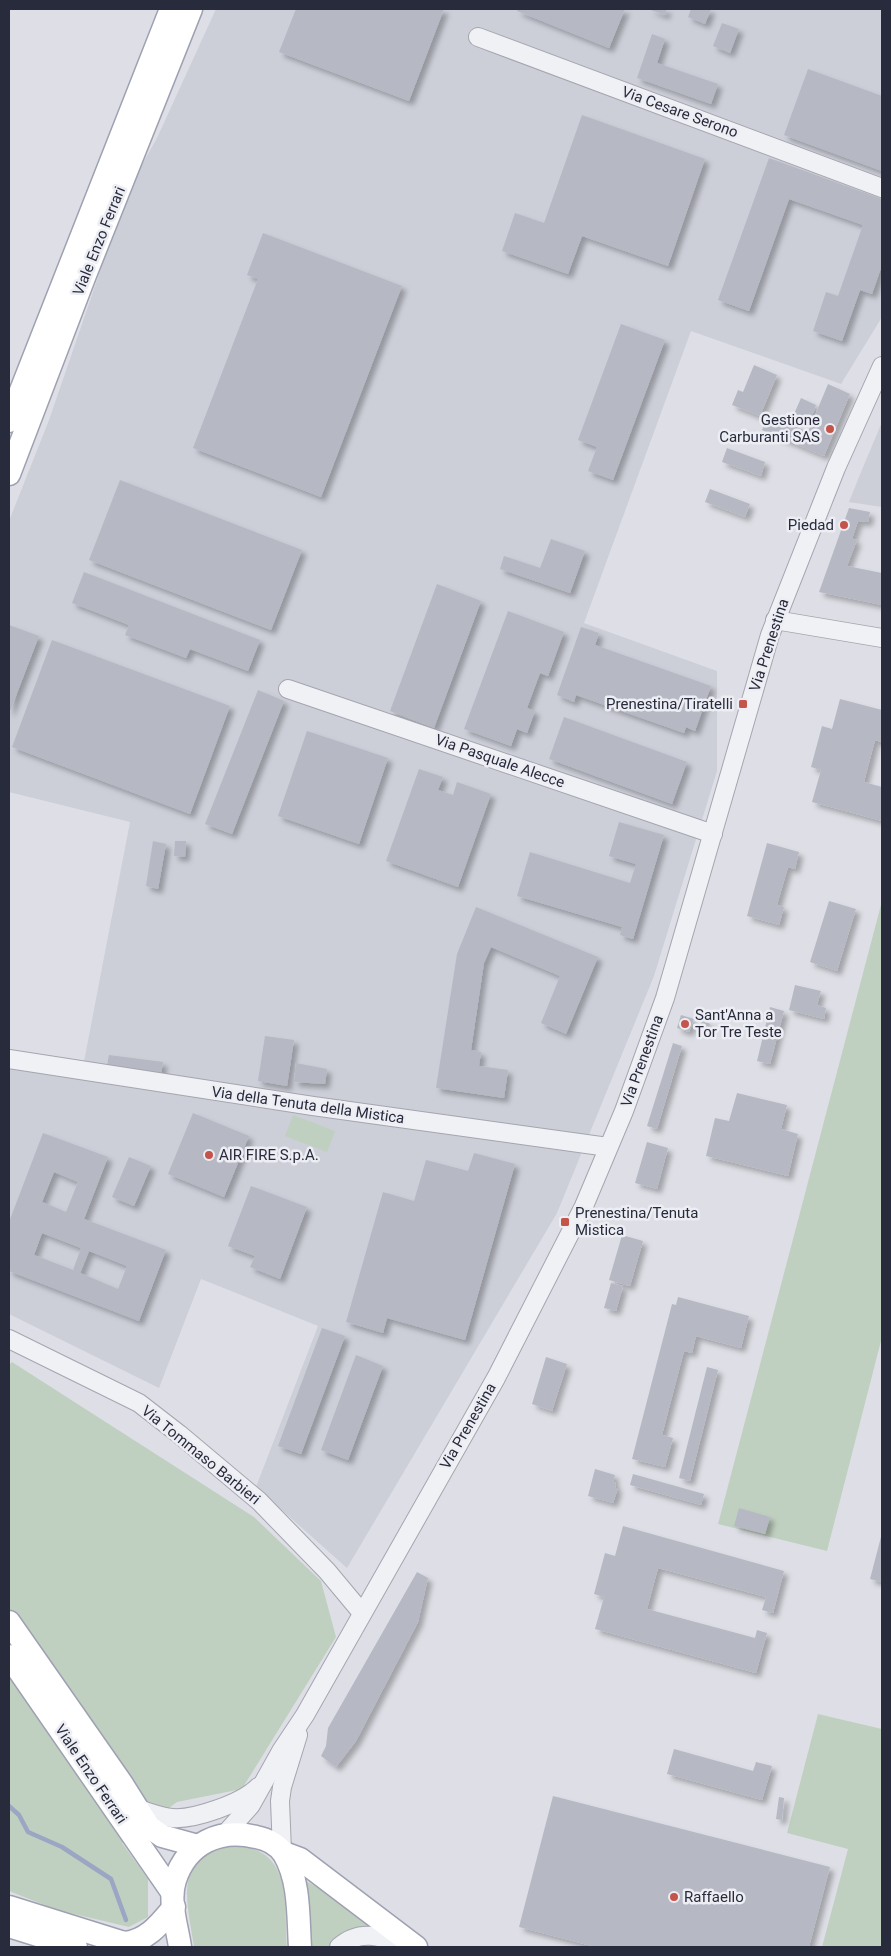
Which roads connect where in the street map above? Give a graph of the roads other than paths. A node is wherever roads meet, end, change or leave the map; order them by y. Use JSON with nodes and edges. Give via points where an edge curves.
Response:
{"nodes":[{"id":1,"x":171,"y":9,"type":"edge"},
{"id":2,"x":191,"y":9,"type":"edge"},
{"id":3,"x":478,"y":37,"type":"dead end"},
{"id":4,"x":882,"y":188,"type":"edge"},
{"id":5,"x":882,"y":366,"type":"edge"},
{"id":6,"x":9,"y":421,"type":"edge"},
{"id":7,"x":9,"y":474,"type":"edge"},
{"id":8,"x":776,"y":620,"type":"junction"},
{"id":9,"x":882,"y":638,"type":"edge"},
{"id":10,"x":288,"y":689,"type":"dead end"},
{"id":11,"x":713,"y":834,"type":"junction"},
{"id":12,"x":9,"y":1059,"type":"edge"},
{"id":13,"x":608,"y":1148,"type":"junction"},
{"id":14,"x":9,"y":1339,"type":"edge"},
{"id":15,"x":362,"y":1613,"type":"junction"},
{"id":16,"x":9,"y":1622,"type":"edge"},
{"id":17,"x":9,"y":1656,"type":"edge"},
{"id":18,"x":305,"y":1715,"type":"junction"},
{"id":19,"x":262,"y":1784,"type":"junction"},
{"id":20,"x":138,"y":1809,"type":"junction"},
{"id":21,"x":225,"y":1834,"type":"junction"},
{"id":22,"x":198,"y":1846,"type":"junction"},
{"id":23,"x":283,"y":1852,"type":"junction"},
{"id":24,"x":173,"y":1900,"type":"junction"},
{"id":25,"x":9,"y":1907,"type":"edge"},
{"id":26,"x":9,"y":1926,"type":"edge"},
{"id":27,"x":76,"y":1947,"type":"edge"},
{"id":28,"x":180,"y":1947,"type":"edge"},
{"id":29,"x":300,"y":1947,"type":"edge"},
{"id":30,"x":340,"y":1947,"type":"edge"},
{"id":31,"x":415,"y":1947,"type":"edge"}],
"edges":[{"from":1,"to":6,"type":"main road","name":"Viale Enzo Ferrari"},
{"from":2,"to":7,"type":"main road","name":"Viale Enzo Ferrari"},
{"from":3,"to":4,"type":"street","name":"Via Cesare Serono"},
{"from":5,"to":8,"type":"street","name":"Via Prenestina","via":[[836,468]]},
{"from":8,"to":9,"type":"street"},
{"from":8,"to":11,"type":"street","name":"Via Prenestina"},
{"from":10,"to":11,"type":"street","name":"Via Pasquale Alecce"},
{"from":11,"to":13,"type":"street","name":"Via Prenestina","via":[[665,998]]},
{"from":12,"to":13,"type":"street","name":"Via della Tenuta della Mistica"},
{"from":13,"to":15,"type":"street","name":"Via Prenestina","via":[[584,1206],[537,1301]]},
{"from":14,"to":15,"type":"street","name":"Via Tommaso Barbieri","via":[[139,1403],[179,1434],[259,1501],[327,1571]]},
{"from":15,"to":18,"type":"street","name":"Via Prenestina"},
{"from":16,"to":20,"type":"main road","name":"Viale Enzo Ferrari"},
{"from":17,"to":24,"type":"main road","name":"Viale Enzo Ferrari"},
{"from":18,"to":19,"type":"street","name":"Via Prenestina"},
{"from":18,"to":23,"type":"street","name":"Via Prenestina","via":[[282,1787]]},
{"from":19,"to":20,"type":"street","name":"Viale Enzo Ferrari","via":[[226,1807],[184,1816],[170,1818]]},
{"from":19,"to":21,"type":"street","name":"Via Prenestina","via":[[251,1805]]},
{"from":20,"to":22,"type":"main road","name":"Viale Enzo Ferrari","via":[[145,1822],[162,1836]]},
{"from":21,"to":22,"type":"main road"},
{"from":21,"to":23,"type":"main road","via":[[260,1837]]},
{"from":22,"to":24,"type":"main road","via":[[189,1854],[175,1878]]},
{"from":23,"to":29,"type":"main road","via":[[295,1884]]},
{"from":23,"to":31,"type":"main road","via":[[300,1859]]},
{"from":24,"to":25,"type":"main road","via":[[156,1927],[144,1937],[124,1943]]},
{"from":24,"to":28,"type":"main road"},
{"from":26,"to":27,"type":"main road"},
{"from":30,"to":31,"type":"street","via":[[354,1937],[366,1935]]}]}
